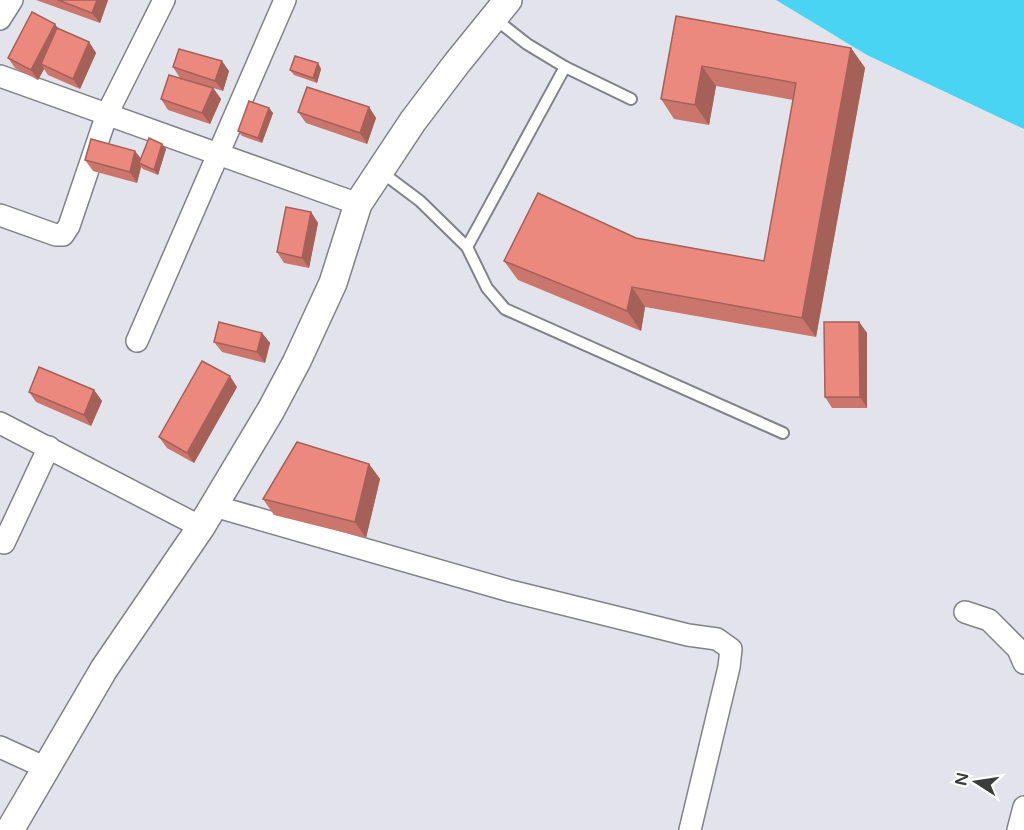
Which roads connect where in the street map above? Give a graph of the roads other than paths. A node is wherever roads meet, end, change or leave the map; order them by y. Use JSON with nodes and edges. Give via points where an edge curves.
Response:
{"nodes":[{"id":1,"x":12,"y":0,"type":"edge"},
{"id":2,"x":164,"y":0,"type":"edge"},
{"id":3,"x":285,"y":0,"type":"edge"},
{"id":4,"x":501,"y":9,"type":"edge"},
{"id":5,"x":0,"y":19,"type":"edge"},
{"id":6,"x":566,"y":67,"type":"junction"},
{"id":7,"x":0,"y":75,"type":"edge"},
{"id":8,"x":631,"y":99,"type":"dead end"},
{"id":9,"x":107,"y":114,"type":"junction"},
{"id":10,"x":219,"y":152,"type":"junction"},
{"id":11,"x":380,"y":171,"type":"junction"},
{"id":12,"x":358,"y":204,"type":"junction"},
{"id":13,"x":0,"y":214,"type":"edge"},
{"id":14,"x":466,"y":247,"type":"junction"},
{"id":15,"x":137,"y":340,"type":"dead end"},
{"id":16,"x":0,"y":423,"type":"edge"},
{"id":17,"x":783,"y":433,"type":"dead end"},
{"id":18,"x":49,"y":447,"type":"junction"},
{"id":19,"x":208,"y":517,"type":"junction"},
{"id":20,"x":4,"y":543,"type":"dead end"},
{"id":21,"x":965,"y":612,"type":"dead end"},
{"id":22,"x":1024,"y":663,"type":"edge"},
{"id":23,"x":0,"y":747,"type":"edge"},
{"id":24,"x":46,"y":768,"type":"junction"},
{"id":25,"x":1024,"y":807,"type":"edge"},
{"id":26,"x":10,"y":830,"type":"edge"},
{"id":27,"x":690,"y":830,"type":"edge"},
{"id":28,"x":1018,"y":830,"type":"edge"}],
"edges":[{"from":1,"to":5,"type":"street"},
{"from":2,"to":9,"type":"street"},
{"from":3,"to":10,"type":"street"},
{"from":4,"to":6,"type":"lane","via":[[527,44]]},
{"from":4,"to":11,"type":"street","via":[[413,121]]},
{"from":6,"to":8,"type":"lane"},
{"from":6,"to":14,"type":"lane"},
{"from":7,"to":9,"type":"street"},
{"from":9,"to":10,"type":"street"},
{"from":9,"to":13,"type":"street","via":[[63,235]]},
{"from":10,"to":12,"type":"street"},
{"from":10,"to":15,"type":"street"},
{"from":11,"to":12,"type":"street"},
{"from":11,"to":14,"type":"lane","via":[[420,201]]},
{"from":12,"to":19,"type":"street","via":[[333,283],[297,361]]},
{"from":14,"to":17,"type":"lane","via":[[487,288],[505,309]]},
{"from":16,"to":18,"type":"street"},
{"from":18,"to":19,"type":"street"},
{"from":18,"to":20,"type":"street"},
{"from":19,"to":24,"type":"street","via":[[104,669]]},
{"from":19,"to":27,"type":"street","via":[[717,639],[731,649],[729,667]]},
{"from":21,"to":22,"type":"street","via":[[989,620],[1018,649]]},
{"from":23,"to":24,"type":"street"},
{"from":24,"to":26,"type":"street"},
{"from":25,"to":28,"type":"street"}]}
